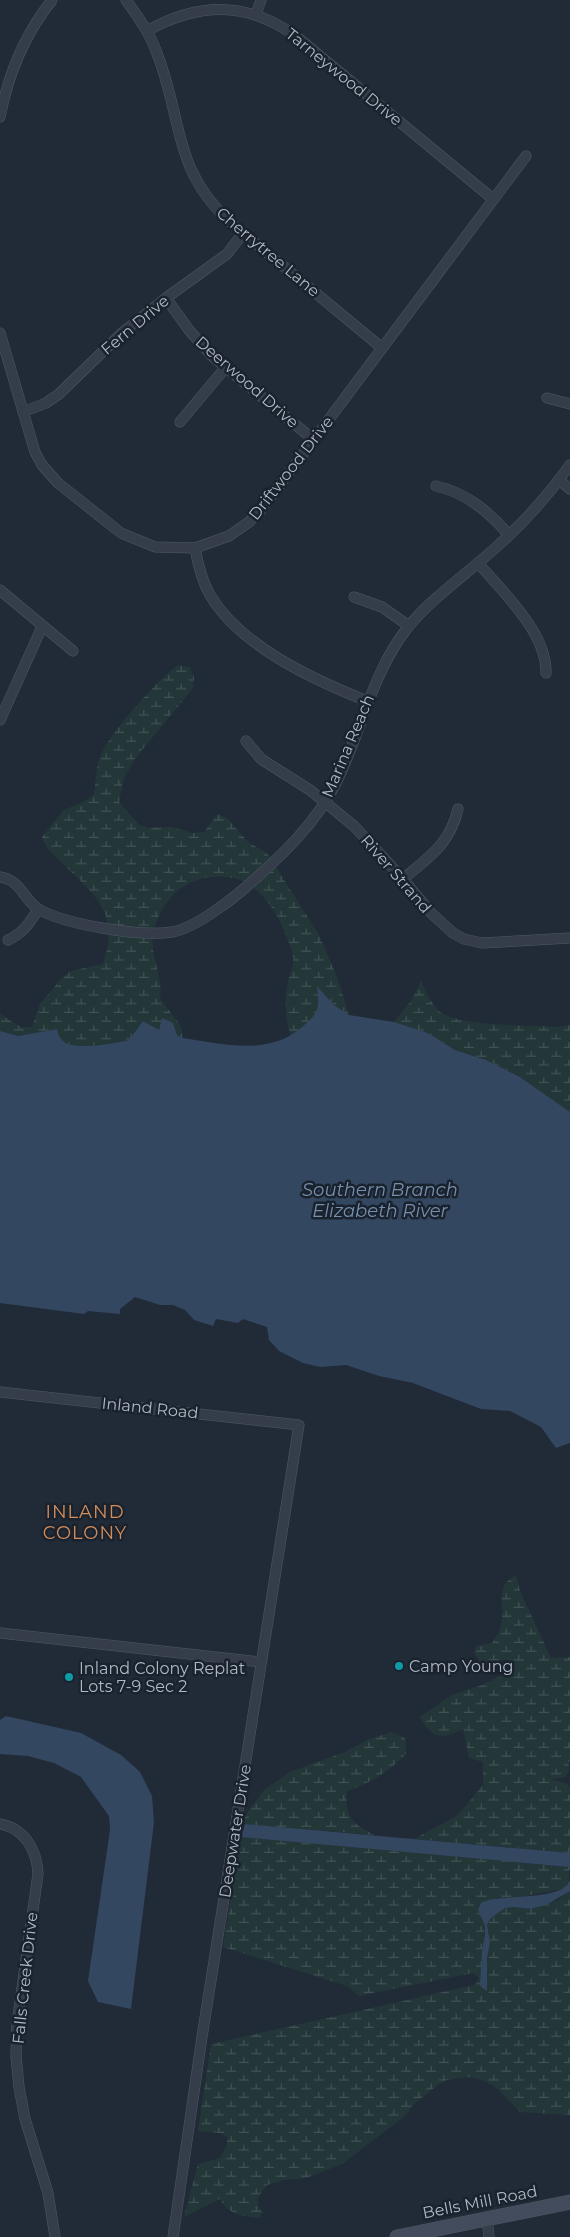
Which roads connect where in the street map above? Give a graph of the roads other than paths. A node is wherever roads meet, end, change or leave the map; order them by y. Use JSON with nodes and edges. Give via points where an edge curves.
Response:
{"nodes":[{"id":1,"x":52,"y":0,"type":"edge"},
{"id":2,"x":126,"y":0,"type":"edge"},
{"id":3,"x":261,"y":0,"type":"edge"},
{"id":4,"x":256,"y":14,"type":"junction"},
{"id":5,"x":147,"y":31,"type":"junction"},
{"id":6,"x":0,"y":117,"type":"edge"},
{"id":7,"x":526,"y":156,"type":"dead end"},
{"id":8,"x":493,"y":199,"type":"junction"},
{"id":9,"x":243,"y":233,"type":"junction"},
{"id":10,"x":166,"y":298,"type":"junction"},
{"id":11,"x":0,"y":332,"type":"edge"},
{"id":12,"x":382,"y":348,"type":"junction"},
{"id":13,"x":226,"y":367,"type":"junction"},
{"id":14,"x":547,"y":398,"type":"dead end"},
{"id":15,"x":570,"y":404,"type":"edge"},
{"id":16,"x":23,"y":412,"type":"junction"},
{"id":17,"x":180,"y":422,"type":"dead end"},
{"id":18,"x":314,"y":440,"type":"junction"},
{"id":19,"x":570,"y":465,"type":"edge"},
{"id":20,"x":559,"y":480,"type":"junction"},
{"id":21,"x":436,"y":486,"type":"dead end"},
{"id":22,"x":570,"y":488,"type":"edge"},
{"id":23,"x":510,"y":535,"type":"junction"},
{"id":24,"x":195,"y":548,"type":"junction"},
{"id":25,"x":478,"y":563,"type":"junction"},
{"id":26,"x":0,"y":590,"type":"edge"},
{"id":27,"x":354,"y":597,"type":"dead end"},
{"id":28,"x":409,"y":626,"type":"junction"},
{"id":29,"x":42,"y":627,"type":"junction"},
{"id":30,"x":73,"y":651,"type":"dead end"},
{"id":31,"x":546,"y":673,"type":"dead end"},
{"id":32,"x":367,"y":701,"type":"junction"},
{"id":33,"x":0,"y":720,"type":"edge"},
{"id":34,"x":246,"y":741,"type":"dead end"},
{"id":35,"x":325,"y":801,"type":"junction"},
{"id":36,"x":458,"y":809,"type":"dead end"},
{"id":37,"x":0,"y":877,"type":"edge"},
{"id":38,"x":403,"y":880,"type":"junction"},
{"id":39,"x":38,"y":910,"type":"junction"},
{"id":40,"x":570,"y":938,"type":"edge"},
{"id":41,"x":8,"y":940,"type":"dead end"},
{"id":42,"x":0,"y":1392,"type":"edge"},
{"id":43,"x":299,"y":1425,"type":"joint"},
{"id":44,"x":0,"y":1633,"type":"edge"},
{"id":45,"x":262,"y":1662,"type":"junction"},
{"id":46,"x":0,"y":1824,"type":"edge"},
{"id":47,"x":570,"y":2202,"type":"edge"},
{"id":48,"x":487,"y":2218,"type":"junction"},
{"id":49,"x":55,"y":2237,"type":"edge"},
{"id":50,"x":173,"y":2237,"type":"edge"},
{"id":51,"x":397,"y":2237,"type":"edge"},
{"id":52,"x":490,"y":2237,"type":"edge"}],
"edges":[{"from":1,"to":6,"type":"street","via":[[35,24],[15,64]]},
{"from":2,"to":5,"type":"street","name":"Cherrytree Lane"},
{"from":3,"to":4,"type":"street"},
{"from":4,"to":5,"type":"street","name":"Tarneywood Drive","via":[[205,9],[178,16]]},
{"from":4,"to":8,"type":"street","name":"Tarneywood Drive","via":[[297,37]]},
{"from":5,"to":9,"type":"street","name":"Cherrytree Lane","via":[[166,79],[181,144],[193,175],[210,201]]},
{"from":7,"to":8,"type":"street","name":"Driftwood Drive"},
{"from":8,"to":12,"type":"street","name":"Driftwood Drive"},
{"from":9,"to":10,"type":"street","name":"Fern Drive","via":[[227,254]]},
{"from":9,"to":12,"type":"street","name":"Cherrytree Lane"},
{"from":10,"to":13,"type":"street","name":"Deerwood Drive","via":[[200,344]]},
{"from":10,"to":16,"type":"street","name":"Fern Drive","via":[[123,332],[59,394]]},
{"from":11,"to":16,"type":"street","name":"Driftwood Drive"},
{"from":12,"to":18,"type":"street","name":"Driftwood Drive"},
{"from":13,"to":17,"type":"street"},
{"from":13,"to":18,"type":"street","name":"Deerwood Drive"},
{"from":14,"to":15,"type":"street"},
{"from":16,"to":24,"type":"street","name":"Driftwood Drive","via":[[42,465],[58,483],[106,522],[143,544],[168,549]]},
{"from":18,"to":24,"type":"street","name":"Driftwood Drive","via":[[249,522],[229,536]]},
{"from":19,"to":20,"type":"street","name":"Marina Reach"},
{"from":20,"to":22,"type":"street"},
{"from":20,"to":23,"type":"street","name":"Marina Reach","via":[[528,519]]},
{"from":21,"to":23,"type":"street","via":[[470,499]]},
{"from":23,"to":25,"type":"street","name":"Marina Reach"},
{"from":24,"to":32,"type":"street","via":[[199,570],[210,595],[233,624],[300,671]]},
{"from":25,"to":28,"type":"street","name":"Marina Reach"},
{"from":25,"to":31,"type":"street","via":[[539,640],[545,656]]},
{"from":26,"to":29,"type":"street"},
{"from":27,"to":28,"type":"street","via":[[382,606]]},
{"from":28,"to":32,"type":"street","name":"Marina Reach","via":[[385,662]]},
{"from":29,"to":30,"type":"street"},
{"from":29,"to":33,"type":"street"},
{"from":32,"to":35,"type":"street","name":"Marina Reach","via":[[348,755]]},
{"from":34,"to":35,"type":"street","name":"River Strand","via":[[261,759]]},
{"from":35,"to":38,"type":"street","name":"River Strand","via":[[370,842]]},
{"from":35,"to":39,"type":"street","name":"Marina Reach","via":[[292,844],[233,899],[176,932],[146,933],[102,927]]},
{"from":36,"to":38,"type":"street","via":[[453,828],[444,842]]},
{"from":37,"to":39,"type":"street","name":"Marina Reach","via":[[13,882]]},
{"from":38,"to":40,"type":"street","name":"River Strand","via":[[441,924],[470,941],[505,943]]},
{"from":39,"to":41,"type":"street","via":[[28,927]]},
{"from":42,"to":43,"type":"street","name":"Inland Road"},
{"from":43,"to":45,"type":"street","name":"Deepwater Drive"},
{"from":44,"to":45,"type":"street"},
{"from":45,"to":50,"type":"street","name":"Deepwater Drive"},
{"from":46,"to":49,"type":"street","name":"Falls Creek Drive","via":[[18,1831],[34,1850],[38,1862],[17,2024],[16,2056],[25,2119],[48,2193]]},
{"from":47,"to":48,"type":"street","name":"Bells Mill Road"},
{"from":48,"to":51,"type":"street","name":"Bells Mill Road"},
{"from":48,"to":52,"type":"street"}]}
